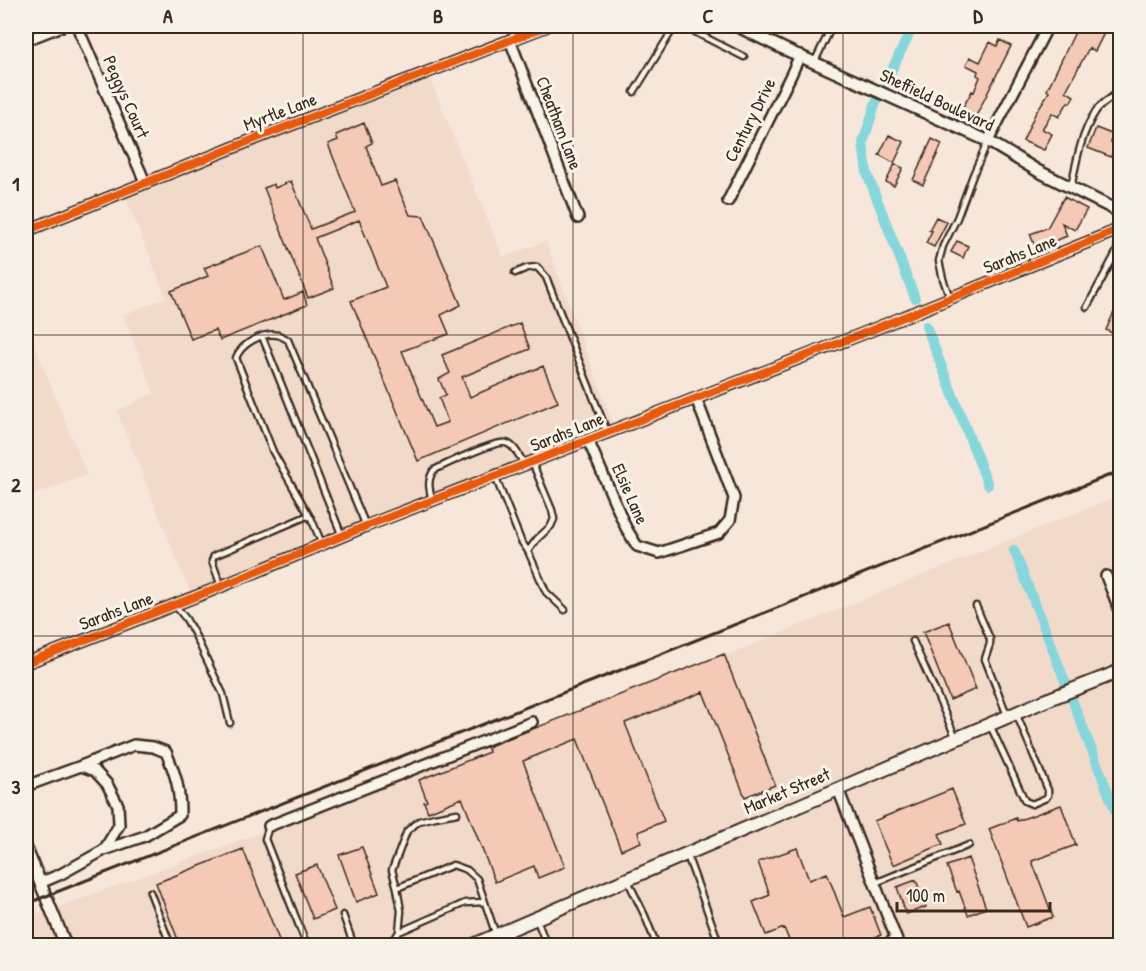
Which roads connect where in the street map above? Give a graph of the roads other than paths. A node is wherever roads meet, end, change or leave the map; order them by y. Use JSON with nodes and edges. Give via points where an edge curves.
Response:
{"nodes":[{"id":1,"x":62,"y":26,"type":"edge"},
{"id":2,"x":77,"y":26,"type":"edge"},
{"id":3,"x":547,"y":26,"type":"edge"},
{"id":4,"x":675,"y":26,"type":"edge"},
{"id":5,"x":683,"y":26,"type":"edge"},
{"id":6,"x":737,"y":26,"type":"edge"},
{"id":7,"x":832,"y":26,"type":"edge"},
{"id":8,"x":1048,"y":26,"type":"edge"},
{"id":9,"x":26,"y":40,"type":"edge"},
{"id":10,"x":510,"y":40,"type":"junction"},
{"id":11,"x":800,"y":54,"type":"junction"},
{"id":12,"x":744,"y":57,"type":"dead end"},
{"id":13,"x":815,"y":62,"type":"junction"},
{"id":14,"x":1120,"y":89,"type":"edge"},
{"id":15,"x":634,"y":92,"type":"dead end"},
{"id":16,"x":988,"y":141,"type":"junction"},
{"id":17,"x":145,"y":182,"type":"junction"},
{"id":18,"x":1071,"y":188,"type":"junction"},
{"id":19,"x":728,"y":201,"type":"dead end"},
{"id":20,"x":1120,"y":212,"type":"edge"},
{"id":21,"x":578,"y":218,"type":"dead end"},
{"id":22,"x":1120,"y":230,"type":"edge"},
{"id":23,"x":26,"y":231,"type":"edge"},
{"id":24,"x":515,"y":273,"type":"dead end"},
{"id":25,"x":950,"y":299,"type":"junction"},
{"id":26,"x":1087,"y":307,"type":"dead end"},
{"id":27,"x":262,"y":336,"type":"junction"},
{"id":28,"x":696,"y":398,"type":"junction"},
{"id":29,"x":607,"y":432,"type":"junction"},
{"id":30,"x":588,"y":440,"type":"junction"},
{"id":31,"x":529,"y":463,"type":"junction"},
{"id":32,"x":495,"y":476,"type":"junction"},
{"id":33,"x":432,"y":501,"type":"junction"},
{"id":34,"x":310,"y":517,"type":"junction"},
{"id":35,"x":366,"y":526,"type":"junction"},
{"id":36,"x":342,"y":536,"type":"junction"},
{"id":37,"x":322,"y":544,"type":"junction"},
{"id":38,"x":528,"y":551,"type":"junction"},
{"id":39,"x":1106,"y":576,"type":"dead end"},
{"id":40,"x":221,"y":586,"type":"junction"},
{"id":41,"x":174,"y":604,"type":"junction"},
{"id":42,"x":976,"y":606,"type":"dead end"},
{"id":43,"x":565,"y":610,"type":"dead end"},
{"id":44,"x":1120,"y":612,"type":"edge"},
{"id":45,"x":913,"y":641,"type":"dead end"},
{"id":46,"x":26,"y":663,"type":"edge"},
{"id":47,"x":1120,"y":673,"type":"edge"},
{"id":48,"x":1012,"y":715,"type":"junction"},
{"id":49,"x":532,"y":722,"type":"dead end"},
{"id":50,"x":230,"y":723,"type":"dead end"},
{"id":51,"x":990,"y":725,"type":"junction"},
{"id":52,"x":956,"y":739,"type":"junction"},
{"id":53,"x":81,"y":766,"type":"junction"},
{"id":54,"x":26,"y":786,"type":"edge"},
{"id":55,"x":838,"y":789,"type":"junction"},
{"id":56,"x":457,"y":813,"type":"dead end"},
{"id":57,"x":269,"y":826,"type":"joint"},
{"id":58,"x":969,"y":845,"type":"dead end"},
{"id":59,"x":26,"y":848,"type":"edge"},
{"id":60,"x":104,"y":850,"type":"junction"},
{"id":61,"x":687,"y":853,"type":"junction"},
{"id":62,"x":627,"y":879,"type":"junction"},
{"id":63,"x":40,"y":883,"type":"junction"},
{"id":64,"x":875,"y":883,"type":"junction"},
{"id":65,"x":397,"y":888,"type":"junction"},
{"id":66,"x":150,"y":892,"type":"dead end"},
{"id":67,"x":484,"y":902,"type":"junction"},
{"id":68,"x":343,"y":915,"type":"dead end"},
{"id":69,"x":536,"y":918,"type":"junction"},
{"id":70,"x":399,"y":932,"type":"junction"},
{"id":71,"x":496,"y":935,"type":"junction"},
{"id":72,"x":898,"y":941,"type":"edge"},
{"id":73,"x":66,"y":945,"type":"edge"},
{"id":74,"x":171,"y":945,"type":"edge"},
{"id":75,"x":307,"y":945,"type":"edge"},
{"id":76,"x":354,"y":945,"type":"edge"},
{"id":77,"x":390,"y":945,"type":"edge"},
{"id":78,"x":471,"y":945,"type":"edge"},
{"id":79,"x":547,"y":945,"type":"edge"},
{"id":80,"x":657,"y":945,"type":"edge"},
{"id":81,"x":720,"y":945,"type":"edge"},
{"id":82,"x":876,"y":945,"type":"edge"}],
"edges":[{"from":1,"to":9,"type":"street"},
{"from":2,"to":17,"type":"street","name":"Peggys Court"},
{"from":3,"to":10,"type":"street","name":"Myrtle Lane"},
{"from":4,"to":15,"type":"lane"},
{"from":5,"to":12,"type":"lane"},
{"from":6,"to":11,"type":"street","name":"Sheffield Boulevard"},
{"from":7,"to":13,"type":"lane"},
{"from":8,"to":16,"type":"street"},
{"from":10,"to":17,"type":"street","name":"Myrtle Lane"},
{"from":10,"to":21,"type":"street","name":"Cheatham Lane"},
{"from":11,"to":13,"type":"street","name":"Sheffield Boulevard"},
{"from":11,"to":19,"type":"street","name":"Century Drive"},
{"from":13,"to":16,"type":"street","name":"Sheffield Boulevard"},
{"from":14,"to":18,"type":"lane","via":[[1096,110],[1083,137]]},
{"from":16,"to":18,"type":"street","name":"Sheffield Boulevard"},
{"from":16,"to":25,"type":"lane","via":[[939,261]]},
{"from":17,"to":23,"type":"street","name":"Myrtle Lane"},
{"from":18,"to":20,"type":"street","name":"Sheffield Boulevard"},
{"from":22,"to":25,"type":"street","name":"Sarahs Lane"},
{"from":22,"to":26,"type":"lane","via":[[1117,251]]},
{"from":24,"to":29,"type":"lane","via":[[537,267],[546,277]]},
{"from":25,"to":28,"type":"street","name":"Sarahs Lane"},
{"from":27,"to":34,"type":"lane","via":[[246,344],[236,358],[273,452]]},
{"from":27,"to":35,"type":"lane","via":[[278,335],[288,340]]},
{"from":27,"to":36,"type":"lane"},
{"from":28,"to":29,"type":"street","name":"Sarahs Lane"},
{"from":28,"to":30,"type":"street","name":"Elsie Lane","via":[[734,498],[730,520],[719,533],[659,553],[637,546]]},
{"from":29,"to":30,"type":"street","name":"Sarahs Lane"},
{"from":30,"to":31,"type":"street","name":"Sarahs Lane"},
{"from":31,"to":32,"type":"street","name":"Sarahs Lane"},
{"from":31,"to":33,"type":"lane","via":[[512,446],[494,444],[434,470],[428,483]]},
{"from":31,"to":38,"type":"lane","via":[[554,519]]},
{"from":32,"to":33,"type":"street","name":"Sarahs Lane"},
{"from":32,"to":38,"type":"lane"},
{"from":33,"to":35,"type":"street","name":"Sarahs Lane"},
{"from":34,"to":37,"type":"lane"},
{"from":34,"to":40,"type":"lane","via":[[214,556],[212,561]]},
{"from":35,"to":36,"type":"street","name":"Sarahs Lane"},
{"from":36,"to":37,"type":"street","name":"Sarahs Lane"},
{"from":37,"to":40,"type":"street","name":"Sarahs Lane"},
{"from":38,"to":43,"type":"lane","via":[[546,592]]},
{"from":39,"to":44,"type":"street"},
{"from":40,"to":41,"type":"street","name":"Sarahs Lane"},
{"from":41,"to":46,"type":"street","name":"Sarahs Lane"},
{"from":41,"to":50,"type":"lane","via":[[195,635],[223,694]]},
{"from":42,"to":48,"type":"lane","via":[[990,639],[985,659]]},
{"from":45,"to":52,"type":"lane"},
{"from":47,"to":48,"type":"main road","name":"Market Street"},
{"from":48,"to":51,"type":"main road","name":"Market Street"},
{"from":48,"to":51,"type":"lane","via":[[1048,790],[1046,798],[1032,804],[1025,801]]},
{"from":49,"to":57,"type":"street"},
{"from":51,"to":52,"type":"main road","name":"Market Street"},
{"from":52,"to":55,"type":"main road","name":"Market Street"},
{"from":53,"to":54,"type":"street"},
{"from":53,"to":60,"type":"street","via":[[95,771],[118,805],[119,825]]},
{"from":53,"to":60,"type":"street","via":[[134,745],[166,752],[176,774],[180,815],[145,836]]},
{"from":55,"to":61,"type":"main road","name":"Market Street"},
{"from":55,"to":64,"type":"street"},
{"from":56,"to":65,"type":"lane","via":[[419,821],[407,831],[392,870]]},
{"from":57,"to":75,"type":"lane","via":[[265,839]]},
{"from":58,"to":64,"type":"lane"},
{"from":59,"to":63,"type":"street"},
{"from":60,"to":63,"type":"street"},
{"from":61,"to":62,"type":"main road","name":"Market Street"},
{"from":61,"to":81,"type":"lane"},
{"from":62,"to":69,"type":"main road","name":"Market Street"},
{"from":62,"to":80,"type":"lane"},
{"from":63,"to":73,"type":"street"},
{"from":64,"to":72,"type":"street"},
{"from":65,"to":67,"type":"lane","via":[[453,865],[477,879]]},
{"from":65,"to":70,"type":"lane"},
{"from":66,"to":74,"type":"lane"},
{"from":67,"to":70,"type":"lane","via":[[465,903]]},
{"from":67,"to":71,"type":"lane"},
{"from":68,"to":76,"type":"lane"},
{"from":69,"to":71,"type":"main road","name":"Market Street"},
{"from":69,"to":79,"type":"lane"},
{"from":70,"to":77,"type":"lane"},
{"from":71,"to":78,"type":"main road","name":"Market Street"},
{"from":72,"to":82,"type":"lane"}]}
